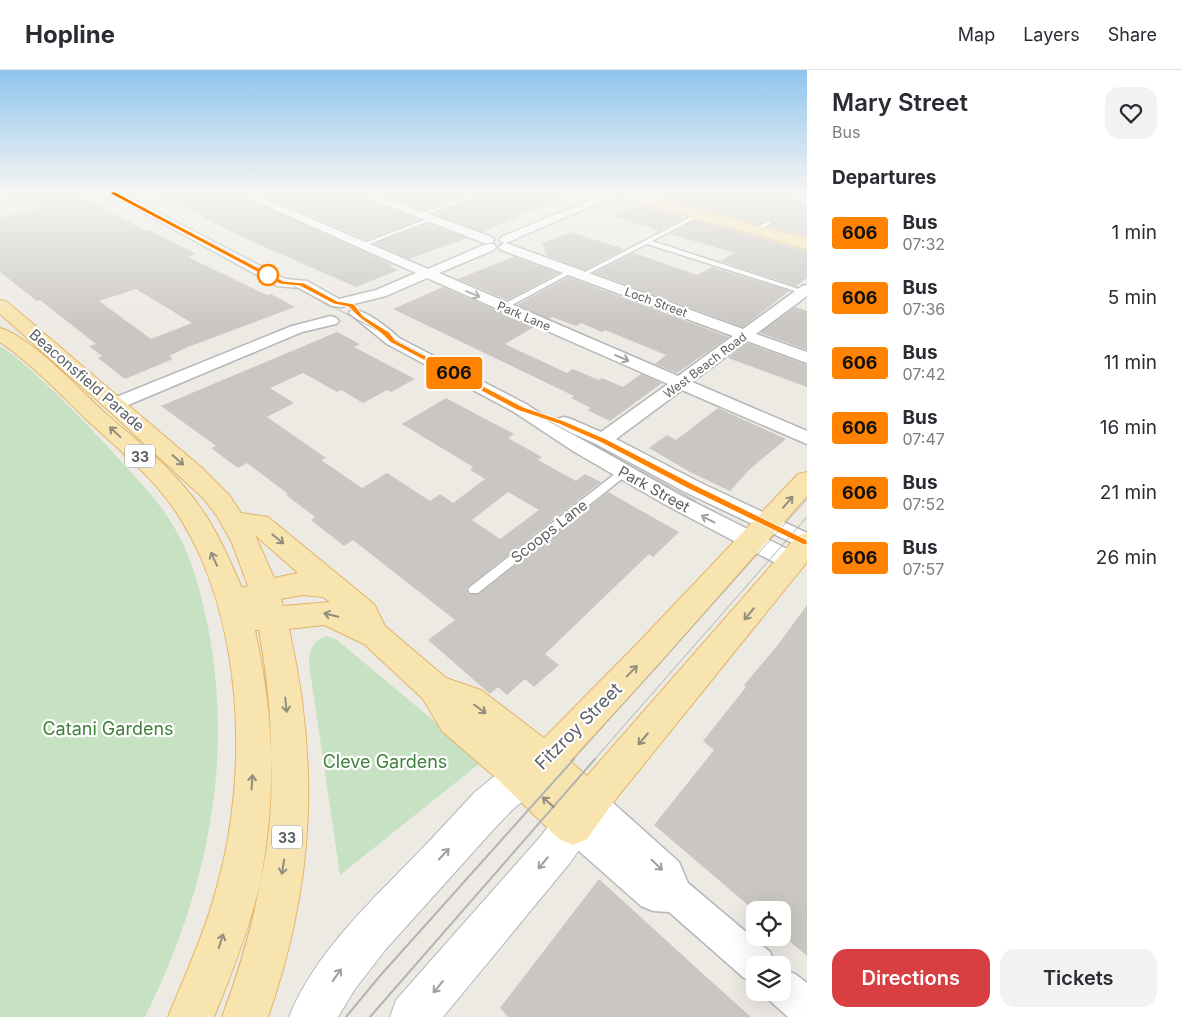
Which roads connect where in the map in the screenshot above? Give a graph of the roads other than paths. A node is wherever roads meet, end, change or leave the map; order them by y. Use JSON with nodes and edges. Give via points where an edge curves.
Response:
{"nodes":[{"id":1,"x":196,"y":237,"type":"edge"},
{"id":2,"x":342,"y":237,"type":"edge"},
{"id":3,"x":381,"y":237,"type":"edge"},
{"id":4,"x":481,"y":237,"type":"edge"},
{"id":5,"x":511,"y":237,"type":"edge"},
{"id":6,"x":656,"y":237,"type":"edge"},
{"id":7,"x":790,"y":237,"type":"edge"},
{"id":8,"x":647,"y":242,"type":"junction"},
{"id":9,"x":497,"y":243,"type":"junction"},
{"id":10,"x":807,"y":244,"type":"edge"},
{"id":11,"x":362,"y":246,"type":"junction"},
{"id":12,"x":576,"y":273,"type":"junction"},
{"id":13,"x":428,"y":275,"type":"junction"},
{"id":14,"x":282,"y":283,"type":"junction"},
{"id":15,"x":805,"y":291,"type":"edge"},
{"id":16,"x":381,"y":293,"type":"junction"},
{"id":17,"x":297,"y":297,"type":"dead end"},
{"id":18,"x":338,"y":303,"type":"junction"},
{"id":19,"x":0,"y":306,"type":"edge"},
{"id":20,"x":502,"y":306,"type":"junction"},
{"id":21,"x":318,"y":312,"type":"junction"},
{"id":22,"x":356,"y":312,"type":"junction"},
{"id":23,"x":340,"y":323,"type":"junction"},
{"id":24,"x":297,"y":329,"type":"junction"},
{"id":25,"x":0,"y":334,"type":"edge"},
{"id":26,"x":746,"y":335,"type":"junction"},
{"id":27,"x":393,"y":341,"type":"junction"},
{"id":28,"x":807,"y":358,"type":"edge"},
{"id":29,"x":681,"y":383,"type":"junction"},
{"id":30,"x":115,"y":404,"type":"junction"},
{"id":31,"x":520,"y":408,"type":"junction"},
{"id":32,"x":807,"y":438,"type":"edge"},
{"id":33,"x":603,"y":440,"type":"junction"},
{"id":34,"x":624,"y":472,"type":"junction"},
{"id":35,"x":807,"y":480,"type":"edge"},
{"id":36,"x":234,"y":522,"type":"junction"},
{"id":37,"x":760,"y":532,"type":"junction"},
{"id":38,"x":802,"y":549,"type":"edge"},
{"id":39,"x":337,"y":590,"type":"junction"},
{"id":40,"x":474,"y":590,"type":"dead end"},
{"id":41,"x":251,"y":608,"type":"junction"},
{"id":42,"x":375,"y":635,"type":"junction"},
{"id":43,"x":534,"y":771,"type":"junction"},
{"id":44,"x":581,"y":814,"type":"junction"},
{"id":45,"x":747,"y":956,"type":"edge"},
{"id":46,"x":791,"y":994,"type":"edge"},
{"id":47,"x":807,"y":1008,"type":"edge"},
{"id":48,"x":191,"y":1017,"type":"edge"},
{"id":49,"x":245,"y":1017,"type":"edge"},
{"id":50,"x":312,"y":1017,"type":"edge"},
{"id":51,"x":413,"y":1017,"type":"edge"}],
"edges":[{"from":1,"to":14,"type":"street"},
{"from":2,"to":11,"type":"street","name":"Park Lane"},
{"from":3,"to":11,"type":"lane"},
{"from":4,"to":9,"type":"street","name":"Loch Street"},
{"from":5,"to":9,"type":"street"},
{"from":6,"to":8,"type":"lane"},
{"from":7,"to":10,"type":"main road"},
{"from":8,"to":12,"type":"lane"},
{"from":8,"to":15,"type":"lane"},
{"from":9,"to":12,"type":"street","name":"Loch Street"},
{"from":9,"to":13,"type":"street"},
{"from":11,"to":13,"type":"street","name":"Park Lane"},
{"from":12,"to":20,"type":"lane"},
{"from":12,"to":26,"type":"street","name":"Loch Street"},
{"from":13,"to":16,"type":"street"},
{"from":13,"to":20,"type":"street","name":"Park Lane","one_way":true},
{"from":14,"to":17,"type":"street","via":[[282,288]]},
{"from":14,"to":18,"type":"street","via":[[302,284]]},
{"from":15,"to":26,"type":"street","name":"West Beach Road"},
{"from":16,"to":18,"type":"street"},
{"from":16,"to":22,"type":"street"},
{"from":18,"to":21,"type":"street","via":[[322,306]]},
{"from":18,"to":22,"type":"street","name":"Park Street","via":[[352,305]]},
{"from":19,"to":30,"type":"main road","name":"Beaconsfield Parade","number":"33"},
{"from":20,"to":29,"type":"street","name":"Park Lane","one_way":true},
{"from":21,"to":23,"type":"street","name":"Park Street","via":[[321,317]]},
{"from":21,"to":24,"type":"street"},
{"from":22,"to":23,"type":"street"},
{"from":22,"to":27,"type":"street","name":"Park Street"},
{"from":23,"to":24,"type":"street"},
{"from":23,"to":27,"type":"street","name":"Park Street","via":[[373,340]]},
{"from":24,"to":30,"type":"street"},
{"from":41,"to":25,"type":"main road","name":"Beaconsfield Parade","number":"33","one_way":true,"via":[[177,495],[25,350]]},
{"from":26,"to":28,"type":"street","name":"Loch Street"},
{"from":26,"to":29,"type":"street","name":"West Beach Road"},
{"from":27,"to":31,"type":"street","name":"Park Street"},
{"from":29,"to":32,"type":"street","name":"Park Lane"},
{"from":29,"to":33,"type":"street","name":"West Beach Road"},
{"from":30,"to":36,"type":"main road","name":"Beaconsfield Parade","number":"33","one_way":true,"via":[[210,490]]},
{"from":31,"to":33,"type":"street","name":"Park Street"},
{"from":31,"to":34,"type":"street","name":"Park Street"},
{"from":33,"to":37,"type":"street","name":"Park Street","via":[[692,487]]},
{"from":37,"to":34,"type":"street","name":"Park Street","one_way":true},
{"from":34,"to":40,"type":"lane","name":"Scoops Lane"},
{"from":37,"to":35,"type":"main road","name":"Fitzroy Street","one_way":true},
{"from":36,"to":39,"type":"main road","one_way":true,"via":[[259,524]]},
{"from":36,"to":41,"type":"main road","name":"Beaconsfield Parade","number":"33","via":[[256,568]]},
{"from":37,"to":38,"type":"street","name":"Park Street"},
{"from":43,"to":37,"type":"main road","name":"Fitzroy Street","one_way":true},
{"from":38,"to":44,"type":"main road","one_way":true},
{"from":39,"to":41,"type":"main road","via":[[321,584],[280,587]]},
{"from":39,"to":42,"type":"main road","via":[[363,613]]},
{"from":42,"to":41,"type":"main road","one_way":true,"via":[[327,613]]},
{"from":48,"to":41,"type":"main road","name":"Beaconsfield Parade","number":"33","one_way":true,"via":[[220,946],[248,837],[253,727],[247,673]]},
{"from":41,"to":49,"type":"main road","name":"Beaconsfield Parade","number":"33","one_way":true,"via":[[279,657],[289,738],[290,793],[289,827],[270,931]]},
{"from":42,"to":43,"type":"main road","via":[[436,689],[454,720]]},
{"from":43,"to":44,"type":"main road"},
{"from":50,"to":43,"type":"street","name":"Fitzroy Street","one_way":true,"via":[[356,949],[490,805]]},
{"from":44,"to":45,"type":"street","via":[[653,894],[676,895]]},
{"from":44,"to":51,"type":"street","one_way":true,"via":[[555,850]]},
{"from":46,"to":47,"type":"street"}]}
